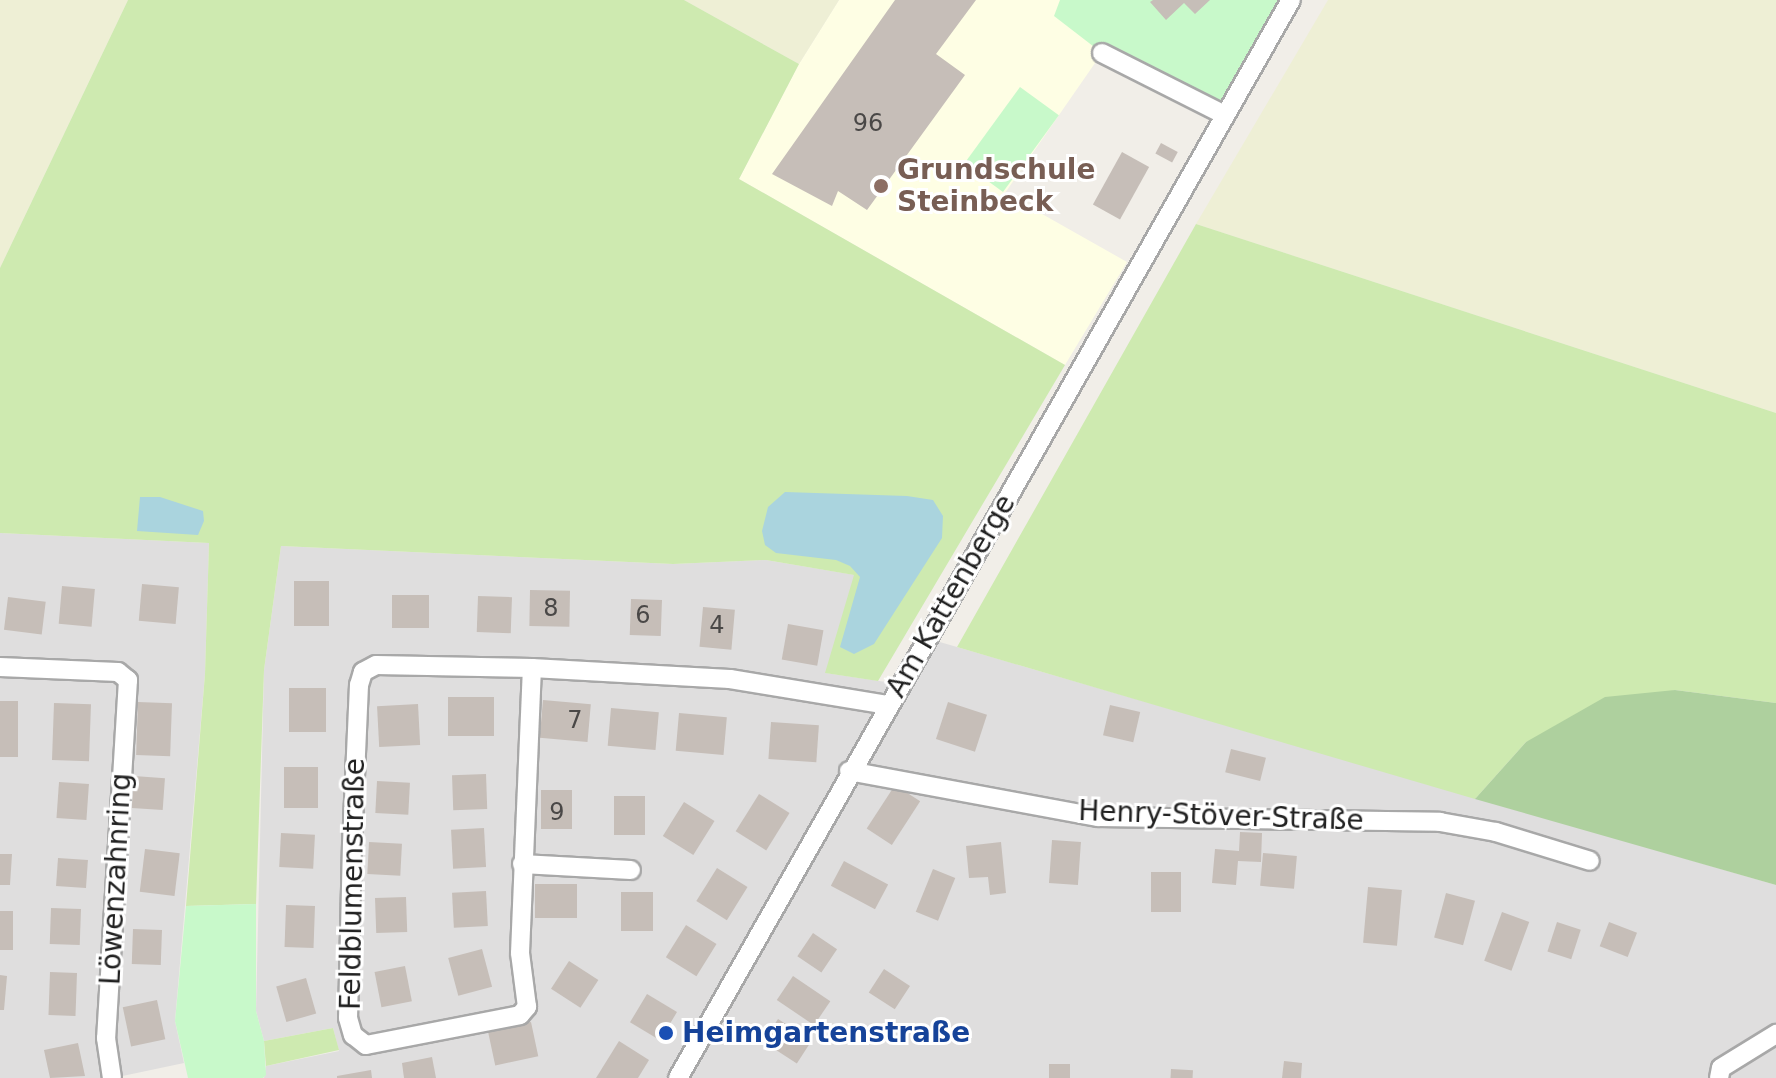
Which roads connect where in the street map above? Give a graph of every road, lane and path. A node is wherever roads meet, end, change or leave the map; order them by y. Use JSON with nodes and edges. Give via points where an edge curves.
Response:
{"nodes":[{"id":1,"x":1291,"y":0,"type":"edge"},
{"id":2,"x":1102,"y":53,"type":"dead end"},
{"id":3,"x":1225,"y":115,"type":"junction"},
{"id":4,"x":0,"y":667,"type":"edge"},
{"id":5,"x":532,"y":668,"type":"junction"},
{"id":6,"x":887,"y":705,"type":"junction"},
{"id":7,"x":849,"y":771,"type":"junction"},
{"id":8,"x":1590,"y":861,"type":"dead end"},
{"id":9,"x":522,"y":864,"type":"junction"},
{"id":10,"x":631,"y":870,"type":"dead end"},
{"id":11,"x":1776,"y":1034,"type":"edge"},
{"id":12,"x":112,"y":1078,"type":"edge"},
{"id":13,"x":678,"y":1078,"type":"edge"},
{"id":14,"x":1719,"y":1078,"type":"edge"}],
"edges":[{"from":1,"to":3,"type":"street","name":"Am Kattenberge"},
{"from":2,"to":3,"type":"street"},
{"from":3,"to":6,"type":"street","name":"Am Kattenberge"},
{"from":4,"to":12,"type":"street","name":"Löwenzahnring","via":[[118,672],[128,680],[106,1038]]},
{"from":5,"to":6,"type":"street","name":"Feldblumenstraße","via":[[730,679]]},
{"from":5,"to":9,"type":"street","name":"Feldblumenstraße"},
{"from":5,"to":9,"type":"street","name":"Feldblumenstraße","via":[[376,665],[363,672],[352,843],[348,1018],[353,1035],[366,1045],[520,1015],[527,1007],[520,953]]},
{"from":6,"to":7,"type":"street","name":"Am Kattenberge"},
{"from":7,"to":8,"type":"street","name":"Henry-Stöver-Straße","via":[[1098,817],[1440,822],[1496,832]]},
{"from":7,"to":13,"type":"street","name":"Am Kattenberge"},
{"from":9,"to":10,"type":"street"},
{"from":11,"to":14,"type":"street","via":[[1721,1068]]}]}
